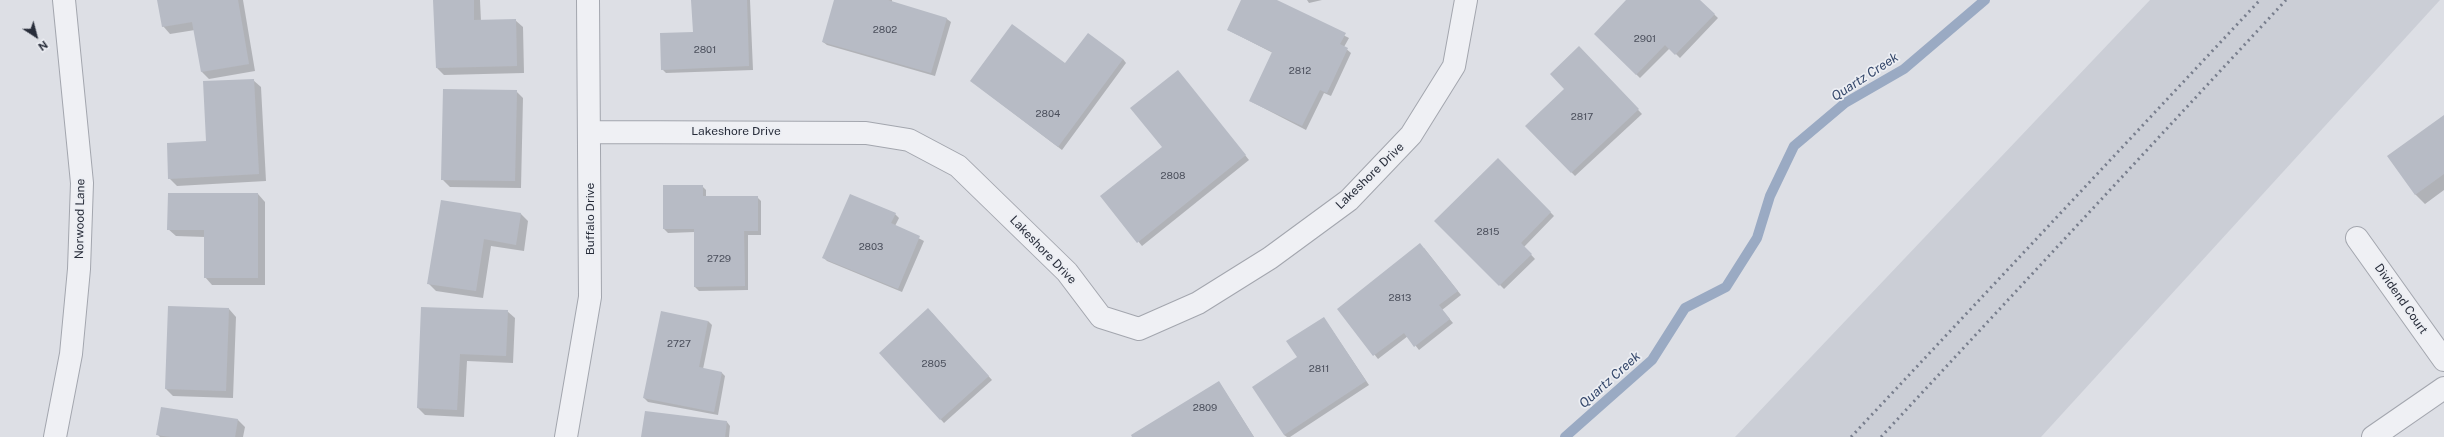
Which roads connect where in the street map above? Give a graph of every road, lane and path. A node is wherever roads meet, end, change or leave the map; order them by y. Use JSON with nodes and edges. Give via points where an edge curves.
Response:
{"nodes":[{"id":1,"x":64,"y":0,"type":"edge"},
{"id":2,"x":588,"y":0,"type":"edge"},
{"id":3,"x":1466,"y":0,"type":"edge"},
{"id":4,"x":590,"y":132,"type":"junction"},
{"id":5,"x":2357,"y":238,"type":"dead end"},
{"id":6,"x":2444,"y":360,"type":"edge"},
{"id":7,"x":2444,"y":388,"type":"edge"},
{"id":8,"x":55,"y":437,"type":"edge"},
{"id":9,"x":566,"y":437,"type":"edge"},
{"id":10,"x":2373,"y":437,"type":"edge"}],
"edges":[{"from":1,"to":8,"type":"street","name":"Norwood Lane","via":[[82,183],[71,354]]},
{"from":2,"to":4,"type":"street","name":"Buffalo Drive"},
{"from":3,"to":4,"type":"street","name":"Lakeshore Drive","via":[[1454,66],[1411,135],[1349,200],[1270,258],[1198,303],[1139,329],[1101,317],[1067,272],[958,166],[908,140],[866,133]]},
{"from":4,"to":9,"type":"street","name":"Buffalo Drive","via":[[590,297]]},
{"from":5,"to":6,"type":"street","name":"Dividend Court"},
{"from":7,"to":10,"type":"street"}]}
